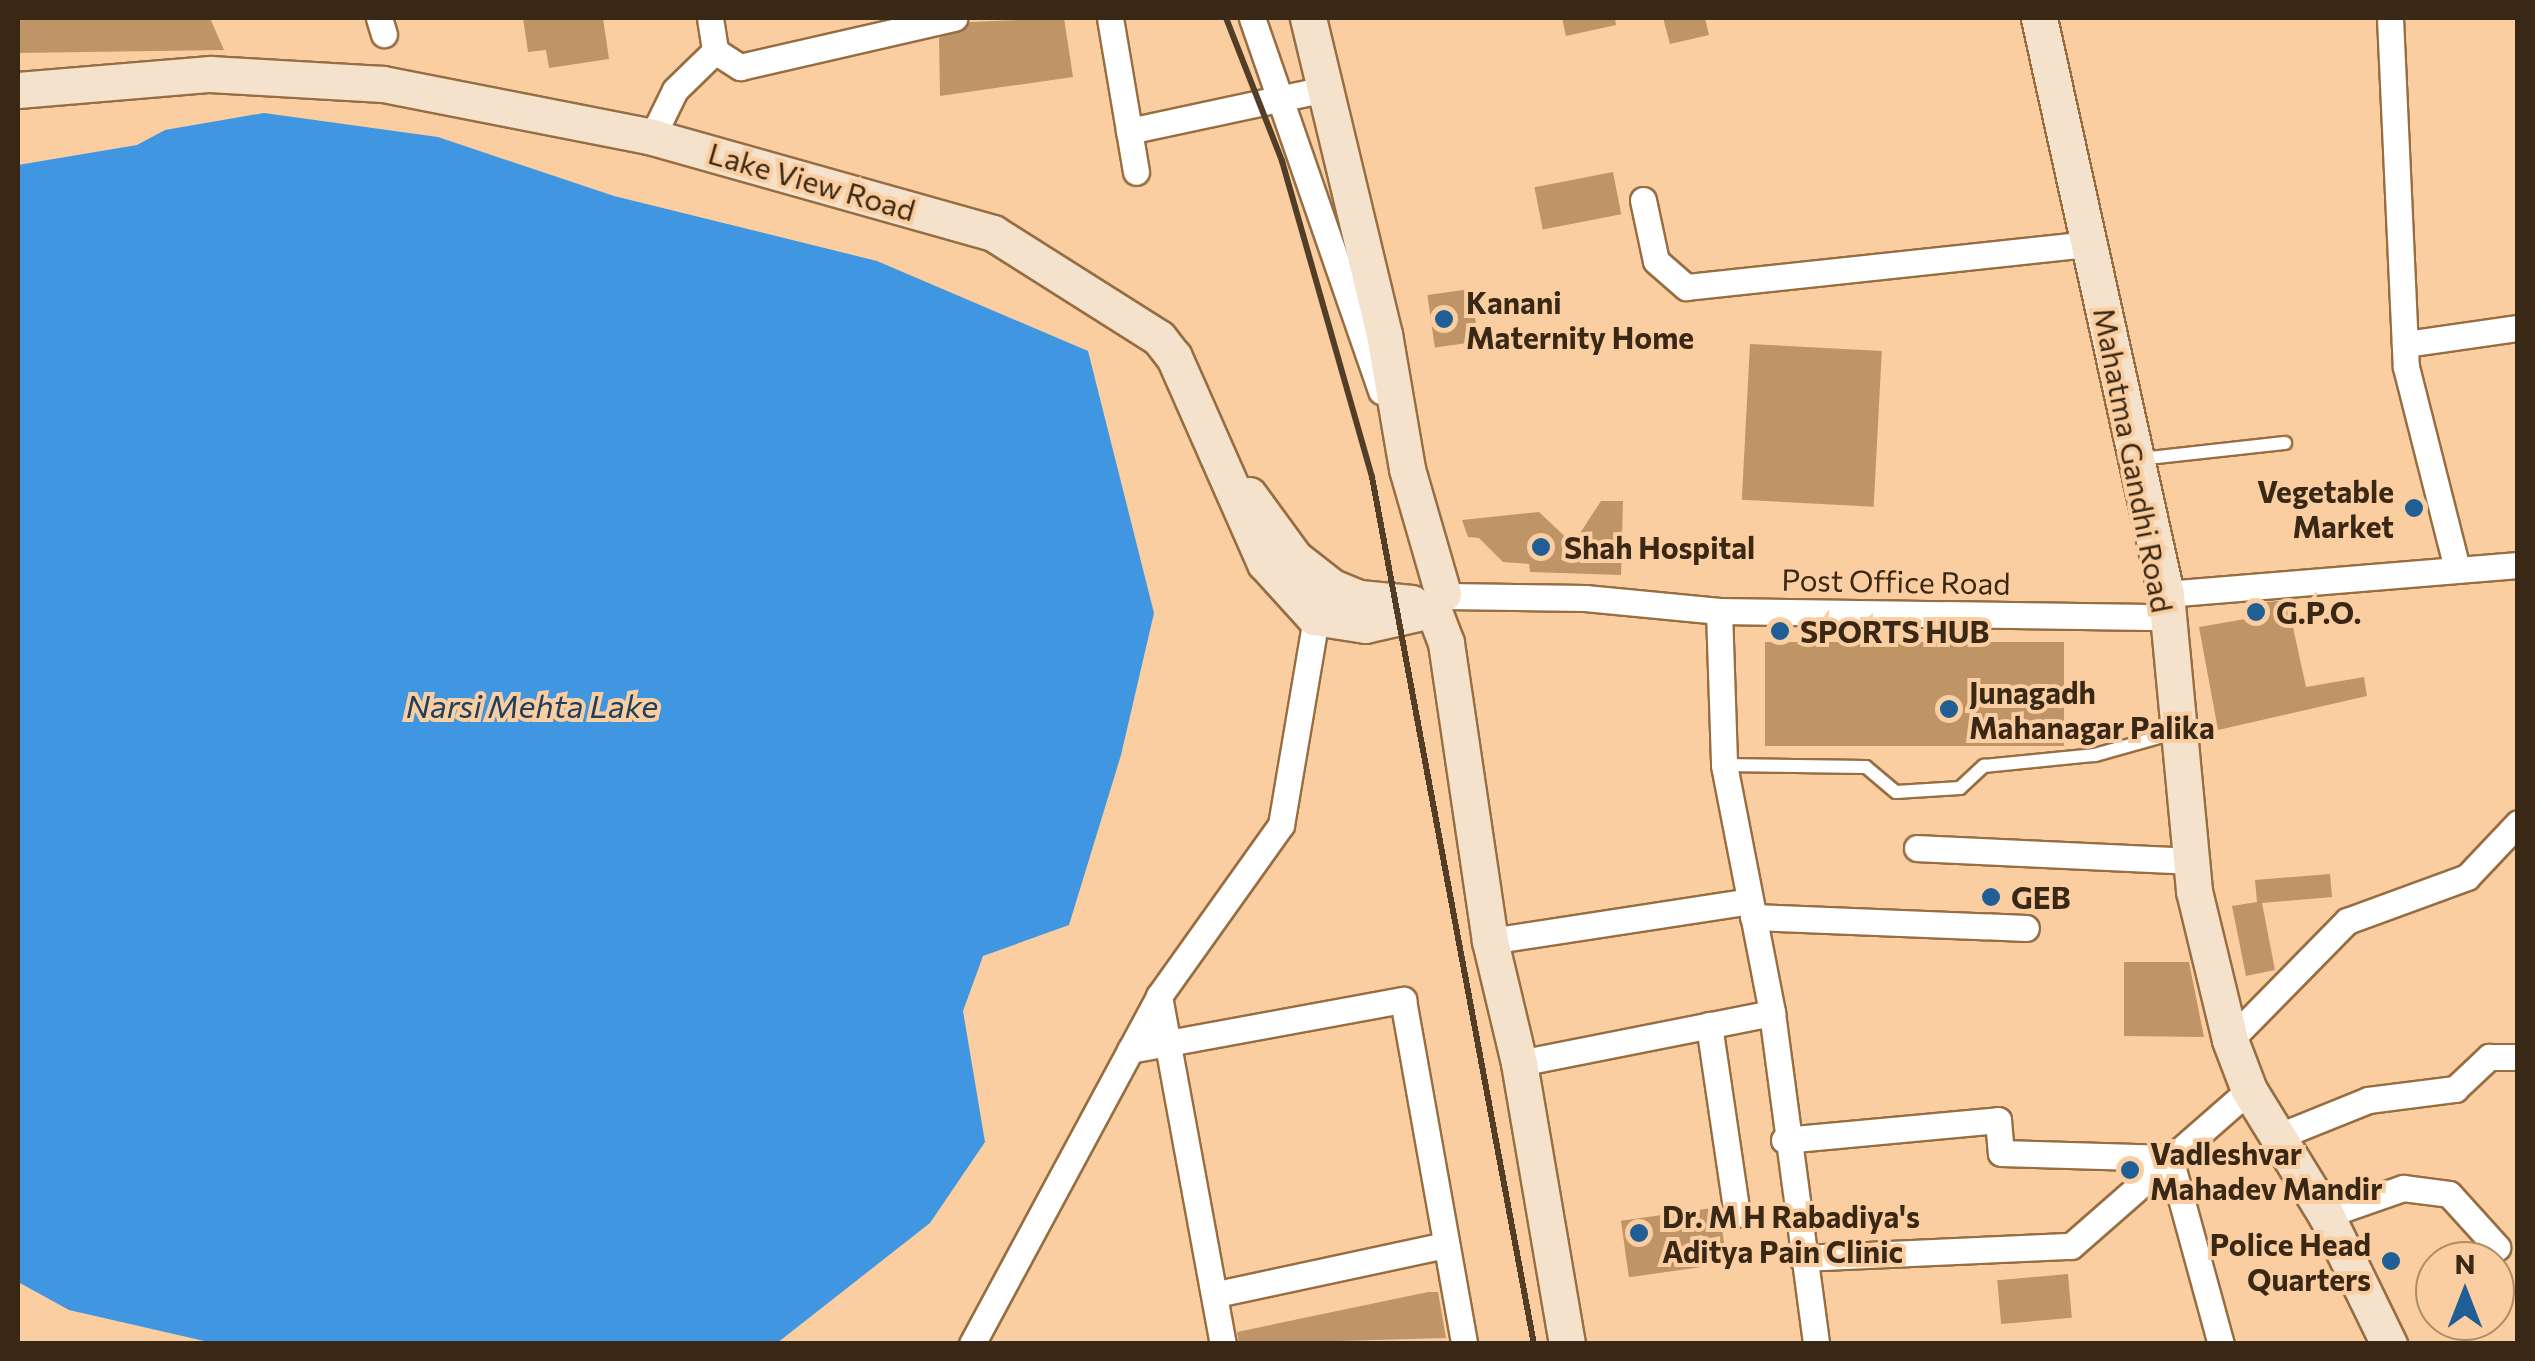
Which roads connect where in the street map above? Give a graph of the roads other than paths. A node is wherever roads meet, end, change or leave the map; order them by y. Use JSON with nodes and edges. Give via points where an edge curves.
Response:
{"nodes":[{"id":1,"x":710,"y":18,"type":"edge"},
{"id":2,"x":954,"y":18,"type":"edge"},
{"id":3,"x":1110,"y":18,"type":"edge"},
{"id":4,"x":1252,"y":18,"type":"edge"},
{"id":5,"x":1308,"y":18,"type":"edge"},
{"id":6,"x":2039,"y":18,"type":"edge"},
{"id":7,"x":2390,"y":18,"type":"edge"},
{"id":8,"x":386,"y":50,"type":"edge"},
{"id":9,"x":715,"y":51,"type":"junction"},
{"id":10,"x":18,"y":73,"type":"edge"},
{"id":11,"x":1325,"y":89,"type":"junction"},
{"id":12,"x":18,"y":90,"type":"edge"},
{"id":13,"x":1284,"y":98,"type":"junction"},
{"id":14,"x":656,"y":129,"type":"junction"},
{"id":15,"x":1130,"y":132,"type":"junction"},
{"id":16,"x":1136,"y":172,"type":"dead end"},
{"id":17,"x":1642,"y":200,"type":"dead end"},
{"id":18,"x":2090,"y":244,"type":"junction"},
{"id":19,"x":2518,"y":328,"type":"edge"},
{"id":20,"x":2405,"y":344,"type":"junction"},
{"id":21,"x":2286,"y":443,"type":"dead end"},
{"id":22,"x":2138,"y":459,"type":"junction"},
{"id":23,"x":1406,"y":468,"type":"junction"},
{"id":24,"x":2518,"y":565,"type":"edge"},
{"id":25,"x":2458,"y":569,"type":"junction"},
{"id":26,"x":1324,"y":582,"type":"junction"},
{"id":27,"x":2166,"y":606,"type":"junction"},
{"id":28,"x":1437,"y":609,"type":"junction"},
{"id":29,"x":1719,"y":612,"type":"junction"},
{"id":30,"x":1314,"y":616,"type":"junction"},
{"id":31,"x":2178,"y":732,"type":"junction"},
{"id":32,"x":1724,"y":765,"type":"junction"},
{"id":33,"x":2518,"y":823,"type":"edge"},
{"id":34,"x":1917,"y":848,"type":"dead end"},
{"id":35,"x":2192,"y":861,"type":"junction"},
{"id":36,"x":1752,"y":909,"type":"junction"},
{"id":37,"x":2026,"y":928,"type":"dead end"},
{"id":38,"x":1490,"y":941,"type":"junction"},
{"id":39,"x":1158,"y":996,"type":"junction"},
{"id":40,"x":1772,"y":1012,"type":"junction"},
{"id":41,"x":1709,"y":1025,"type":"junction"},
{"id":42,"x":2230,"y":1040,"type":"junction"},
{"id":43,"x":1166,"y":1043,"type":"junction"},
{"id":44,"x":1130,"y":1050,"type":"junction"},
{"id":45,"x":2518,"y":1058,"type":"edge"},
{"id":46,"x":1520,"y":1063,"type":"junction"},
{"id":47,"x":2249,"y":1090,"type":"junction"},
{"id":48,"x":2279,"y":1136,"type":"junction"},
{"id":49,"x":1784,"y":1140,"type":"junction"},
{"id":50,"x":2170,"y":1158,"type":"junction"},
{"id":51,"x":1737,"y":1214,"type":"dead end"},
{"id":52,"x":2326,"y":1215,"type":"junction"},
{"id":53,"x":2491,"y":1241,"type":"edge"},
{"id":54,"x":1446,"y":1246,"type":"junction"},
{"id":55,"x":1802,"y":1258,"type":"junction"},
{"id":56,"x":1217,"y":1294,"type":"junction"},
{"id":57,"x":978,"y":1341,"type":"edge"},
{"id":58,"x":2379,"y":1341,"type":"edge"},
{"id":59,"x":1223,"y":1344,"type":"edge"},
{"id":60,"x":1464,"y":1344,"type":"edge"},
{"id":61,"x":1567,"y":1344,"type":"edge"},
{"id":62,"x":1816,"y":1344,"type":"edge"},
{"id":63,"x":2221,"y":1344,"type":"edge"}],
"edges":[{"from":1,"to":9,"type":"street"},
{"from":2,"to":9,"type":"street","via":[[740,68]]},
{"from":3,"to":15,"type":"street"},
{"from":4,"to":13,"type":"street"},
{"from":5,"to":11,"type":"main road"},
{"from":6,"to":18,"type":"main road","name":"Mahatma Gandhi Road"},
{"from":7,"to":20,"type":"street"},
{"from":8,"to":10,"type":"main road","name":"Lake View Road"},
{"from":8,"to":12,"type":"main road","name":"Lake View Road"},
{"from":8,"to":14,"type":"main road","name":"Lake View Road"},
{"from":9,"to":14,"type":"street","via":[[676,90]]},
{"from":11,"to":13,"type":"street"},
{"from":11,"to":23,"type":"main road","via":[[1384,334]]},
{"from":13,"to":15,"type":"street"},
{"from":13,"to":23,"type":"street"},
{"from":14,"to":26,"type":"main road","name":"Lake View Road","via":[[996,215],[1163,312],[1200,361],[1251,499],[1295,558]]},
{"from":14,"to":30,"type":"main road","name":"Lake View Road","via":[[993,233],[1142,324],[1174,357],[1264,563]]},
{"from":15,"to":16,"type":"street"},
{"from":17,"to":18,"type":"street","via":[[1656,261],[1686,287]]},
{"from":18,"to":22,"type":"main road","name":"Mahatma Gandhi Road"},
{"from":19,"to":20,"type":"street"},
{"from":20,"to":25,"type":"street"},
{"from":21,"to":22,"type":"lane"},
{"from":22,"to":27,"type":"main road","name":"Mahatma Gandhi Road"},
{"from":23,"to":28,"type":"main road"},
{"from":24,"to":25,"type":"street","name":"Post Office Road"},
{"from":25,"to":27,"type":"street","name":"Post Office Road"},
{"from":26,"to":28,"type":"main road","via":[[1376,601]]},
{"from":26,"to":30,"type":"street"},
{"from":27,"to":29,"type":"street","name":"Post Office Road"},
{"from":27,"to":31,"type":"main road","name":"Mahatma Gandhi Road"},
{"from":28,"to":29,"type":"street","name":"Post Office Road","via":[[1490,598],[1585,598]]},
{"from":28,"to":30,"type":"main road","via":[[1365,624]]},
{"from":28,"to":38,"type":"main road"},
{"from":29,"to":32,"type":"street"},
{"from":30,"to":39,"type":"street","via":[[1281,825]]},
{"from":31,"to":32,"type":"lane","via":[[2121,742],[2095,755],[1984,766],[1960,788],[1896,792],[1866,767]]},
{"from":31,"to":35,"type":"main road","name":"Mahatma Gandhi Road"},
{"from":32,"to":36,"type":"street"},
{"from":33,"to":42,"type":"street","via":[[2467,876],[2347,922]]},
{"from":34,"to":35,"type":"street"},
{"from":35,"to":42,"type":"main road","name":"Mahatma Gandhi Road"},
{"from":36,"to":37,"type":"street"},
{"from":36,"to":38,"type":"street"},
{"from":36,"to":40,"type":"street"},
{"from":38,"to":46,"type":"main road"},
{"from":39,"to":43,"type":"street"},
{"from":39,"to":44,"type":"street"},
{"from":40,"to":41,"type":"street"},
{"from":40,"to":49,"type":"street"},
{"from":41,"to":46,"type":"street"},
{"from":41,"to":51,"type":"street"},
{"from":42,"to":47,"type":"main road","name":"Mahatma Gandhi Road"},
{"from":43,"to":44,"type":"street"},
{"from":43,"to":54,"type":"street","via":[[1403,1000]]},
{"from":43,"to":56,"type":"street"},
{"from":44,"to":57,"type":"street"},
{"from":45,"to":48,"type":"street","via":[[2489,1058],[2455,1089],[2368,1100]]},
{"from":46,"to":61,"type":"main road"},
{"from":47,"to":48,"type":"main road","name":"Mahatma Gandhi Road"},
{"from":47,"to":50,"type":"street"},
{"from":48,"to":52,"type":"main road","name":"Mahatma Gandhi Road"},
{"from":49,"to":50,"type":"street","via":[[1998,1120],[2001,1153]]},
{"from":49,"to":55,"type":"street"},
{"from":50,"to":55,"type":"street","via":[[2071,1246]]},
{"from":50,"to":63,"type":"street"},
{"from":52,"to":53,"type":"street","via":[[2403,1188],[2448,1194]]},
{"from":52,"to":58,"type":"main road","name":"Mahatma Gandhi Road"},
{"from":54,"to":56,"type":"street"},
{"from":54,"to":60,"type":"street"},
{"from":55,"to":62,"type":"street"},
{"from":56,"to":59,"type":"street"}]}
